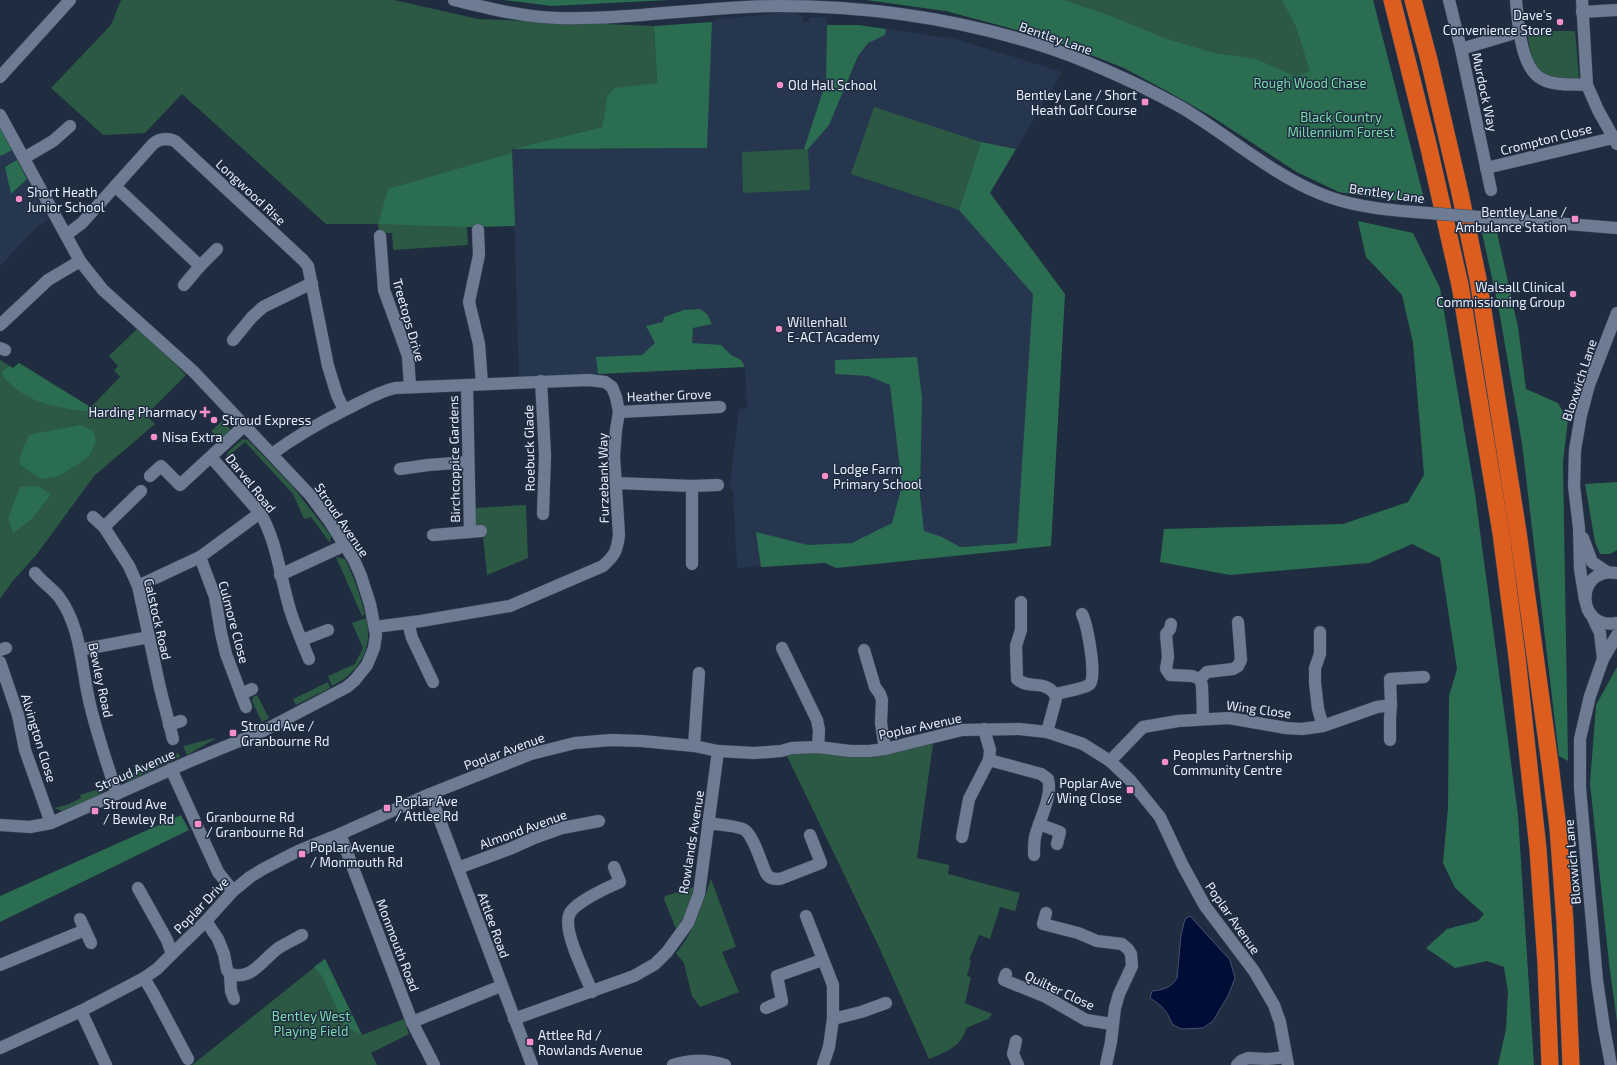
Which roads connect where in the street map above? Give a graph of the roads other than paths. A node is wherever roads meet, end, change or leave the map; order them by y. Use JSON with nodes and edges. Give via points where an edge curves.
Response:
{"nodes":[{"id":1,"x":70,"y":0,"type":"edge"},
{"id":2,"x":454,"y":0,"type":"edge"},
{"id":3,"x":1392,"y":0,"type":"edge"},
{"id":4,"x":1413,"y":0,"type":"edge"},
{"id":5,"x":1449,"y":0,"type":"edge"},
{"id":6,"x":1516,"y":0,"type":"edge"},
{"id":7,"x":1582,"y":6,"type":"edge"},
{"id":8,"x":1617,"y":10,"type":"edge"},
{"id":9,"x":1518,"y":32,"type":"junction"},
{"id":10,"x":1461,"y":49,"type":"junction"},
{"id":11,"x":0,"y":77,"type":"edge"},
{"id":12,"x":1587,"y":84,"type":"junction"},
{"id":13,"x":0,"y":115,"type":"edge"},
{"id":14,"x":70,"y":126,"type":"dead end"},
{"id":15,"x":1615,"y":141,"type":"edge"},
{"id":16,"x":24,"y":158,"type":"junction"},
{"id":17,"x":1486,"y":168,"type":"junction"},
{"id":18,"x":114,"y":186,"type":"junction"},
{"id":19,"x":1491,"y":190,"type":"dead end"},
{"id":20,"x":1617,"y":228,"type":"edge"},
{"id":21,"x":478,"y":230,"type":"dead end"},
{"id":22,"x":66,"y":235,"type":"junction"},
{"id":23,"x":380,"y":236,"type":"dead end"},
{"id":24,"x":217,"y":249,"type":"dead end"},
{"id":25,"x":80,"y":261,"type":"junction"},
{"id":26,"x":197,"y":264,"type":"junction"},
{"id":27,"x":312,"y":284,"type":"junction"},
{"id":28,"x":184,"y":285,"type":"dead end"},
{"id":29,"x":1617,"y":313,"type":"edge"},
{"id":30,"x":0,"y":325,"type":"edge"},
{"id":31,"x":1613,"y":332,"type":"edge"},
{"id":32,"x":233,"y":340,"type":"dead end"},
{"id":33,"x":541,"y":381,"type":"junction"},
{"id":34,"x":482,"y":384,"type":"junction"},
{"id":35,"x":467,"y":385,"type":"junction"},
{"id":36,"x":410,"y":388,"type":"junction"},
{"id":37,"x":720,"y":407,"type":"dead end"},
{"id":38,"x":344,"y":410,"type":"junction"},
{"id":39,"x":619,"y":412,"type":"junction"},
{"id":40,"x":245,"y":425,"type":"junction"},
{"id":41,"x":272,"y":454,"type":"junction"},
{"id":42,"x":211,"y":456,"type":"junction"},
{"id":43,"x":468,"y":462,"type":"junction"},
{"id":44,"x":399,"y":471,"type":"dead end"},
{"id":45,"x":150,"y":476,"type":"dead end"},
{"id":46,"x":713,"y":481,"type":"dead end"},
{"id":47,"x":616,"y":483,"type":"junction"},
{"id":48,"x":692,"y":486,"type":"junction"},
{"id":49,"x":141,"y":491,"type":"dead end"},
{"id":50,"x":260,"y":513,"type":"junction"},
{"id":51,"x":543,"y":514,"type":"dead end"},
{"id":52,"x":93,"y":516,"type":"dead end"},
{"id":53,"x":104,"y":527,"type":"junction"},
{"id":54,"x":1579,"y":528,"type":"junction"},
{"id":55,"x":433,"y":535,"type":"dead end"},
{"id":56,"x":345,"y":545,"type":"junction"},
{"id":57,"x":200,"y":557,"type":"junction"},
{"id":58,"x":692,"y":564,"type":"dead end"},
{"id":59,"x":1613,"y":571,"type":"edge"},
{"id":60,"x":280,"y":575,"type":"junction"},
{"id":61,"x":42,"y":576,"type":"dead end"},
{"id":62,"x":138,"y":586,"type":"junction"},
{"id":63,"x":1585,"y":600,"type":"junction"},
{"id":64,"x":1020,"y":602,"type":"dead end"},
{"id":65,"x":1082,"y":614,"type":"dead end"},
{"id":66,"x":1592,"y":616,"type":"junction"},
{"id":67,"x":1238,"y":622,"type":"dead end"},
{"id":68,"x":408,"y":623,"type":"junction"},
{"id":69,"x":1617,"y":623,"type":"edge"},
{"id":70,"x":1171,"y":624,"type":"dead end"},
{"id":71,"x":375,"y":627,"type":"junction"},
{"id":72,"x":328,"y":630,"type":"dead end"},
{"id":73,"x":1320,"y":632,"type":"dead end"},
{"id":74,"x":1617,"y":635,"type":"edge"},
{"id":75,"x":149,"y":637,"type":"junction"},
{"id":76,"x":302,"y":640,"type":"junction"},
{"id":77,"x":782,"y":648,"type":"dead end"},
{"id":78,"x":80,"y":650,"type":"junction"},
{"id":79,"x":864,"y":650,"type":"dead end"},
{"id":80,"x":309,"y":659,"type":"dead end"},
{"id":81,"x":1603,"y":659,"type":"junction"},
{"id":82,"x":0,"y":662,"type":"edge"},
{"id":83,"x":698,"y":674,"type":"dead end"},
{"id":84,"x":434,"y":676,"type":"dead end"},
{"id":85,"x":1424,"y":677,"type":"dead end"},
{"id":86,"x":1200,"y":679,"type":"junction"},
{"id":87,"x":1054,"y":694,"type":"junction"},
{"id":88,"x":1391,"y":705,"type":"junction"},
{"id":89,"x":246,"y":707,"type":"dead end"},
{"id":90,"x":1203,"y":718,"type":"junction"},
{"id":91,"x":181,"y":721,"type":"dead end"},
{"id":92,"x":169,"y":725,"type":"junction"},
{"id":93,"x":1323,"y":726,"type":"junction"},
{"id":94,"x":984,"y":729,"type":"junction"},
{"id":95,"x":1048,"y":732,"type":"junction"},
{"id":96,"x":173,"y":739,"type":"dead end"},
{"id":97,"x":1390,"y":740,"type":"dead end"},
{"id":98,"x":694,"y":746,"type":"junction"},
{"id":99,"x":818,"y":748,"type":"junction"},
{"id":100,"x":885,"y":749,"type":"junction"},
{"id":101,"x":718,"y":751,"type":"junction"},
{"id":102,"x":989,"y":760,"type":"junction"},
{"id":103,"x":1110,"y":761,"type":"junction"},
{"id":104,"x":171,"y":769,"type":"junction"},
{"id":105,"x":117,"y":794,"type":"junction"},
{"id":106,"x":430,"y":794,"type":"junction"},
{"id":107,"x":599,"y":821,"type":"dead end"},
{"id":108,"x":51,"y":823,"type":"junction"},
{"id":109,"x":708,"y":823,"type":"junction"},
{"id":110,"x":1039,"y":824,"type":"junction"},
{"id":111,"x":0,"y":825,"type":"edge"},
{"id":112,"x":340,"y":834,"type":"junction"},
{"id":113,"x":810,"y":835,"type":"dead end"},
{"id":114,"x":962,"y":837,"type":"dead end"},
{"id":115,"x":1057,"y":844,"type":"dead end"},
{"id":116,"x":1034,"y":856,"type":"dead end"},
{"id":117,"x":614,"y":867,"type":"dead end"},
{"id":118,"x":458,"y":868,"type":"junction"},
{"id":119,"x":233,"y":891,"type":"junction"},
{"id":120,"x":145,"y":892,"type":"dead end"},
{"id":121,"x":1046,"y":913,"type":"dead end"},
{"id":122,"x":806,"y":916,"type":"dead end"},
{"id":123,"x":206,"y":921,"type":"junction"},
{"id":124,"x":302,"y":935,"type":"dead end"},
{"id":125,"x":91,"y":943,"type":"dead end"},
{"id":126,"x":172,"y":954,"type":"junction"},
{"id":127,"x":822,"y":960,"type":"junction"},
{"id":128,"x":0,"y":965,"type":"edge"},
{"id":129,"x":230,"y":974,"type":"junction"},
{"id":130,"x":1006,"y":974,"type":"dead end"},
{"id":131,"x":144,"y":978,"type":"junction"},
{"id":132,"x":501,"y":986,"type":"junction"},
{"id":133,"x":592,"y":992,"type":"junction"},
{"id":134,"x":234,"y":999,"type":"dead end"},
{"id":135,"x":886,"y":1003,"type":"dead end"},
{"id":136,"x":766,"y":1008,"type":"dead end"},
{"id":137,"x":81,"y":1011,"type":"junction"},
{"id":138,"x":833,"y":1019,"type":"junction"},
{"id":139,"x":514,"y":1020,"type":"junction"},
{"id":140,"x":412,"y":1022,"type":"junction"},
{"id":141,"x":1112,"y":1024,"type":"junction"},
{"id":142,"x":1016,"y":1041,"type":"dead end"},
{"id":143,"x":0,"y":1048,"type":"edge"},
{"id":144,"x":183,"y":1057,"type":"dead end"},
{"id":145,"x":1287,"y":1061,"type":"edge"},
{"id":146,"x":106,"y":1065,"type":"edge"},
{"id":147,"x":434,"y":1065,"type":"edge"},
{"id":148,"x":532,"y":1065,"type":"edge"},
{"id":149,"x":673,"y":1065,"type":"edge"},
{"id":150,"x":725,"y":1065,"type":"edge"},
{"id":151,"x":823,"y":1065,"type":"edge"},
{"id":152,"x":1018,"y":1065,"type":"edge"},
{"id":153,"x":1106,"y":1065,"type":"edge"},
{"id":154,"x":1237,"y":1065,"type":"edge"},
{"id":155,"x":1550,"y":1065,"type":"edge"},
{"id":156,"x":1571,"y":1065,"type":"edge"},
{"id":157,"x":1612,"y":1065,"type":"edge"}],
"edges":[{"from":1,"to":11,"type":"street"},
{"from":2,"to":20,"type":"street","name":"Bentley Lane","bridge":true,"via":[[519,15],[556,18],[594,18],[778,6],[822,7],[928,18],[1032,42],[1118,76],[1179,107],[1286,176],[1322,195],[1366,207]]},
{"from":3,"to":155,"type":"highway","via":[[1460,284],[1501,533],[1538,849]]},
{"from":4,"to":156,"type":"highway","via":[[1459,186],[1478,279],[1518,532],[1558,828]]},
{"from":5,"to":10,"type":"street","name":"Murdock Way"},
{"from":6,"to":9,"type":"street"},
{"from":7,"to":8,"type":"street"},
{"from":7,"to":12,"type":"street"},
{"from":9,"to":10,"type":"street"},
{"from":9,"to":12,"type":"street","via":[[1534,73],[1552,82]]},
{"from":10,"to":17,"type":"street","name":"Murdock Way"},
{"from":12,"to":15,"type":"street"},
{"from":13,"to":16,"type":"street","name":"Stroud Avenue"},
{"from":14,"to":16,"type":"street","via":[[53,141]]},
{"from":15,"to":17,"type":"street","name":"Crompton Close"},
{"from":16,"to":22,"type":"street","name":"Stroud Avenue"},
{"from":17,"to":19,"type":"street","name":"Murdock Way"},
{"from":18,"to":22,"type":"street","name":"Longwood Rise","via":[[82,223]]},
{"from":18,"to":26,"type":"street"},
{"from":18,"to":27,"type":"street","name":"Longwood Rise","via":[[157,140],[175,141],[303,260],[309,270]]},
{"from":21,"to":34,"type":"street","via":[[479,255],[469,302],[479,344]]},
{"from":22,"to":25,"type":"street","name":"Stroud Avenue"},
{"from":23,"to":36,"type":"street","name":"Treetops Drive","via":[[384,290],[408,356]]},
{"from":24,"to":26,"type":"street"},
{"from":25,"to":30,"type":"street","via":[[48,280]]},
{"from":25,"to":40,"type":"street","name":"Stroud Avenue","via":[[103,290],[194,372]]},
{"from":26,"to":28,"type":"street"},
{"from":27,"to":32,"type":"street","via":[[263,307]]},
{"from":27,"to":38,"type":"street","name":"Longwood Rise","via":[[328,366]]},
{"from":29,"to":31,"type":"street","name":"Bloxwich Lane"},
{"from":31,"to":54,"type":"street","name":"Bloxwich Lane","via":[[1589,385],[1577,434],[1574,486]]},
{"from":33,"to":34,"type":"street","name":"Furzebank Way"},
{"from":33,"to":39,"type":"street","name":"Furzebank Way","via":[[605,382],[612,387]]},
{"from":33,"to":51,"type":"street","name":"Roebuck Glade","via":[[545,455]]},
{"from":34,"to":35,"type":"street","name":"Furzebank Way"},
{"from":35,"to":36,"type":"street","name":"Furzebank Way"},
{"from":35,"to":43,"type":"street","name":"Birchcoppice Gardens"},
{"from":36,"to":38,"type":"street","name":"Furzebank Way","via":[[395,388],[377,393]]},
{"from":37,"to":39,"type":"street","name":"Heather Grove"},
{"from":38,"to":41,"type":"street","name":"Furzebank Way","via":[[308,429]]},
{"from":39,"to":47,"type":"street","name":"Furzebank Way","via":[[614,456]]},
{"from":40,"to":41,"type":"street","name":"Stroud Avenue"},
{"from":40,"to":42,"type":"street","name":"Darvel Road"},
{"from":41,"to":56,"type":"street","name":"Stroud Avenue","via":[[310,495]]},
{"from":42,"to":45,"type":"street","name":"Darvel Road","via":[[180,485],[161,466]]},
{"from":42,"to":50,"type":"street","name":"Darvel Road"},
{"from":43,"to":44,"type":"street","via":[[428,465]]},
{"from":43,"to":55,"type":"street","name":"Birchcoppice Gardens","via":[[475,532]]},
{"from":46,"to":48,"type":"street"},
{"from":47,"to":48,"type":"street"},
{"from":47,"to":68,"type":"street","name":"Furzebank Way","via":[[619,535],[613,558],[603,566],[510,606]]},
{"from":48,"to":58,"type":"street","via":[[696,541]]},
{"from":49,"to":53,"type":"street"},
{"from":50,"to":57,"type":"street"},
{"from":50,"to":60,"type":"street","name":"Darvel Road","via":[[271,537]]},
{"from":52,"to":53,"type":"street","name":"Calstock Road"},
{"from":53,"to":62,"type":"street","name":"Calstock Road","via":[[129,566]]},
{"from":54,"to":59,"type":"street","name":"Bloxwich Lane","via":[[1592,562]]},
{"from":54,"to":63,"type":"street","name":"Bloxwich Lane","via":[[1580,569]]},
{"from":56,"to":60,"type":"street"},
{"from":56,"to":71,"type":"street","name":"Stroud Avenue","via":[[366,590]]},
{"from":57,"to":62,"type":"street"},
{"from":57,"to":89,"type":"street","name":"Culmore Close","via":[[215,598],[226,654],[247,691]]},
{"from":59,"to":63,"type":"street","via":[[1598,575],[1591,582]]},
{"from":60,"to":76,"type":"street","name":"Darvel Road","via":[[291,614]]},
{"from":61,"to":78,"type":"street","name":"Bewley Road","via":[[68,613]]},
{"from":62,"to":75,"type":"street","name":"Calstock Road"},
{"from":63,"to":66,"type":"street","name":"Bloxwich Lane"},
{"from":64,"to":87,"type":"street","via":[[1020,630],[1016,646],[1017,680],[1049,688]]},
{"from":65,"to":87,"type":"street","via":[[1092,659],[1091,682],[1082,688]]},
{"from":66,"to":69,"type":"street","via":[[1602,622]]},
{"from":66,"to":81,"type":"street","name":"Bloxwich Lane","via":[[1600,633]]},
{"from":67,"to":86,"type":"street","via":[[1241,660],[1238,666],[1233,670],[1207,672]]},
{"from":68,"to":71,"type":"street","name":"Furzebank Way"},
{"from":68,"to":84,"type":"street","via":[[412,638]]},
{"from":70,"to":86,"type":"street","via":[[1166,634],[1166,669],[1170,675]]},
{"from":71,"to":104,"type":"street","name":"Stroud Avenue","via":[[375,642],[367,666],[347,687],[263,731]]},
{"from":72,"to":76,"type":"street"},
{"from":73,"to":93,"type":"street","via":[[1320,654],[1315,668],[1315,683]]},
{"from":74,"to":81,"type":"street","name":"Bloxwich Lane"},
{"from":75,"to":78,"type":"street"},
{"from":75,"to":92,"type":"street","name":"Calstock Road"},
{"from":76,"to":80,"type":"street","name":"Darvel Road"},
{"from":77,"to":99,"type":"street","via":[[818,720]]},
{"from":78,"to":105,"type":"street","name":"Bewley Road","via":[[100,743]]},
{"from":79,"to":100,"type":"street","via":[[875,687],[882,700],[881,724]]},
{"from":81,"to":157,"type":"street","name":"Bloxwich Lane","via":[[1590,696],[1580,739],[1580,788],[1597,980]]},
{"from":82,"to":108,"type":"street","name":"Alvington Close","via":[[18,715],[25,750]]},
{"from":83,"to":98,"type":"street"},
{"from":85,"to":88,"type":"street","via":[[1390,680]]},
{"from":86,"to":90,"type":"street"},
{"from":87,"to":95,"type":"street","via":[[1056,699]]},
{"from":88,"to":93,"type":"street","name":"Wing Close","via":[[1377,707]]},
{"from":88,"to":97,"type":"street"},
{"from":90,"to":93,"type":"street","name":"Wing Close","via":[[1229,718],[1286,728]]},
{"from":90,"to":103,"type":"street","name":"Wing Close","via":[[1143,727]]},
{"from":91,"to":92,"type":"street"},
{"from":92,"to":96,"type":"street","name":"Calstock Road"},
{"from":94,"to":95,"type":"street","name":"Poplar Avenue","via":[[1019,728]]},
{"from":94,"to":100,"type":"street","name":"Poplar Avenue","via":[[956,732]]},
{"from":94,"to":102,"type":"street","via":[[990,750]]},
{"from":95,"to":103,"type":"street","name":"Poplar Avenue","via":[[1083,744]]},
{"from":98,"to":101,"type":"street","name":"Poplar Avenue"},
{"from":98,"to":106,"type":"street","name":"Poplar Avenue","via":[[610,740],[575,743],[531,754]]},
{"from":99,"to":100,"type":"street","name":"Poplar Avenue","via":[[850,752]]},
{"from":99,"to":101,"type":"street","name":"Poplar Avenue","via":[[754,752]]},
{"from":101,"to":109,"type":"street","name":"Rowlands Avenue"},
{"from":102,"to":110,"type":"street","via":[[1041,774],[1048,779],[1046,806]]},
{"from":102,"to":114,"type":"street","via":[[969,799]]},
{"from":103,"to":145,"type":"street","name":"Poplar Avenue","via":[[1130,780],[1160,817],[1205,906],[1265,987],[1280,1022]]},
{"from":104,"to":105,"type":"street","name":"Stroud Avenue"},
{"from":104,"to":119,"type":"street","via":[[218,872]]},
{"from":105,"to":108,"type":"street","name":"Stroud Avenue"},
{"from":106,"to":112,"type":"street","name":"Poplar Drive"},
{"from":106,"to":118,"type":"street","name":"Attlee Road"},
{"from":107,"to":118,"type":"street","name":"Almond Avenue","via":[[562,828]]},
{"from":108,"to":111,"type":"street","name":"Stroud Avenue","via":[[30,827]]},
{"from":109,"to":113,"type":"street","via":[[737,827],[750,833],[768,877],[773,879],[780,879],[821,863]]},
{"from":109,"to":133,"type":"street","name":"Rowlands Avenue","via":[[699,894],[688,923],[655,964],[634,976]]},
{"from":110,"to":115,"type":"street","via":[[1060,832]]},
{"from":110,"to":116,"type":"street"},
{"from":112,"to":119,"type":"street","name":"Poplar Drive","via":[[263,869]]},
{"from":112,"to":140,"type":"street","name":"Monmouth Road"},
{"from":117,"to":133,"type":"street","via":[[620,882],[600,891],[576,907],[570,913],[568,922],[569,933]]},
{"from":118,"to":132,"type":"street","name":"Attlee Road"},
{"from":119,"to":123,"type":"street","name":"Poplar Drive"},
{"from":120,"to":126,"type":"street"},
{"from":121,"to":141,"type":"street","via":[[1043,924],[1078,933],[1097,942],[1122,944],[1131,954],[1132,966],[1119,994]]},
{"from":122,"to":127,"type":"street"},
{"from":123,"to":126,"type":"street","name":"Poplar Drive"},
{"from":123,"to":129,"type":"street","via":[[218,939]]},
{"from":124,"to":129,"type":"street","via":[[279,948],[250,973],[236,976]]},
{"from":125,"to":128,"type":"street","via":[[83,924]]},
{"from":126,"to":131,"type":"street","name":"Poplar Drive"},
{"from":127,"to":136,"type":"street","via":[[777,976],[782,1001]]},
{"from":127,"to":138,"type":"street","via":[[833,985]]},
{"from":129,"to":134,"type":"street"},
{"from":130,"to":141,"type":"street","name":"Quilter Close","via":[[1004,980],[1046,997],[1086,1020]]},
{"from":131,"to":137,"type":"street","name":"Poplar Drive"},
{"from":131,"to":144,"type":"street"},
{"from":132,"to":139,"type":"street","name":"Attlee Road"},
{"from":132,"to":140,"type":"street"},
{"from":133,"to":139,"type":"street","name":"Rowlands Avenue"},
{"from":135,"to":138,"type":"street"},
{"from":137,"to":143,"type":"street","name":"Poplar Drive"},
{"from":137,"to":146,"type":"street"},
{"from":138,"to":151,"type":"street"},
{"from":139,"to":148,"type":"street","name":"Attlee Road"},
{"from":140,"to":147,"type":"street","name":"Monmouth Road"},
{"from":141,"to":153,"type":"street","via":[[1112,1042]]},
{"from":142,"to":152,"type":"street","via":[[1013,1054]]},
{"from":145,"to":154,"type":"street","via":[[1244,1059]]},
{"from":149,"to":150,"type":"street","via":[[699,1060]]}]}
